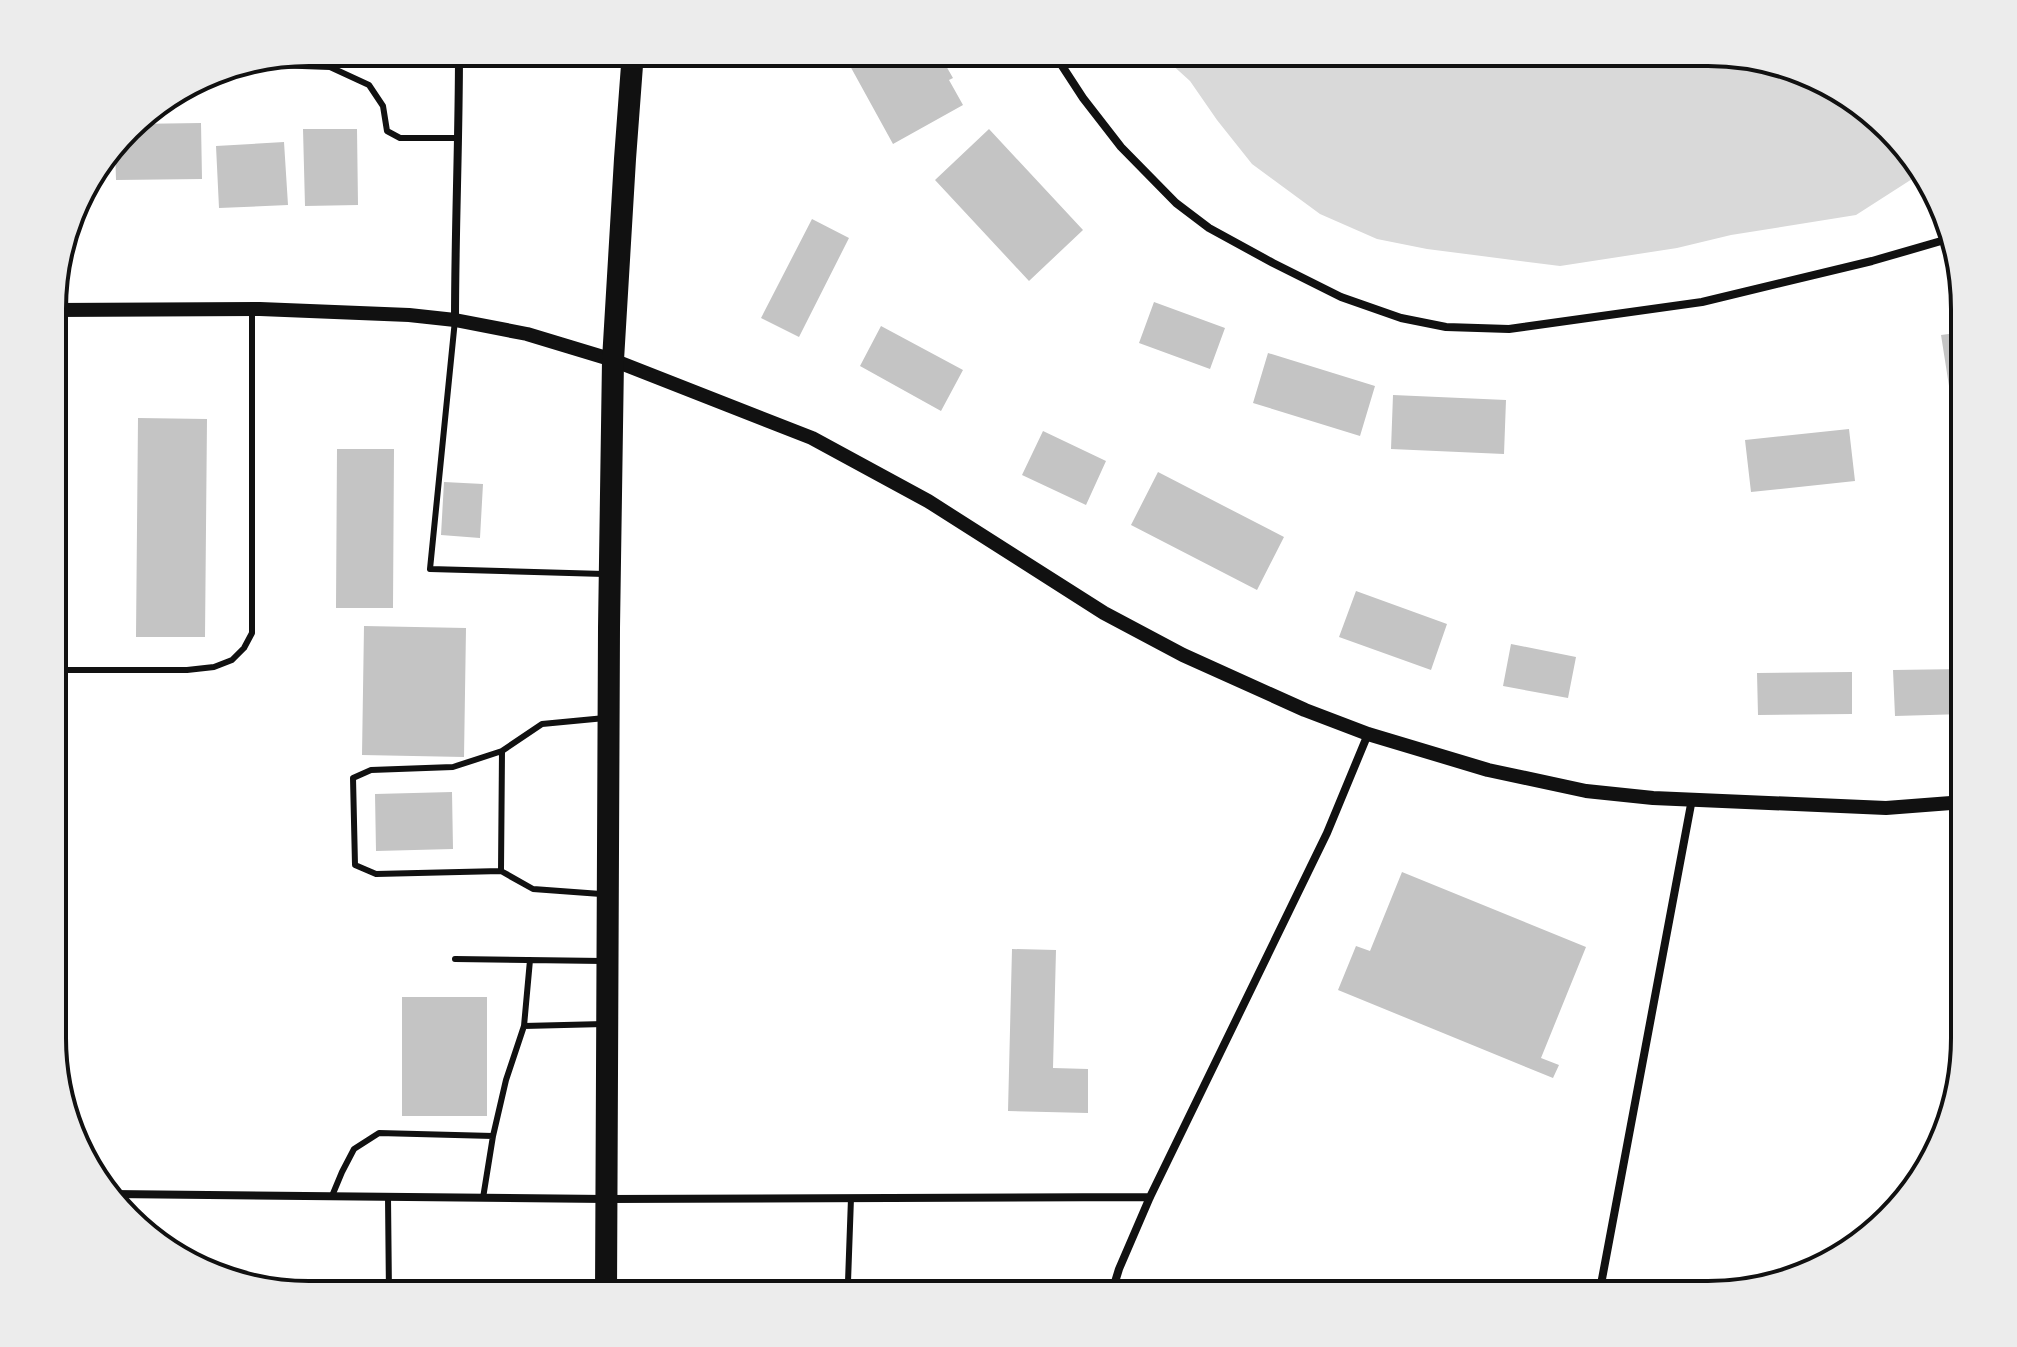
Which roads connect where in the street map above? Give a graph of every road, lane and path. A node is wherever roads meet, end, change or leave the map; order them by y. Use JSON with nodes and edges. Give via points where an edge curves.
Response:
{"nodes":[{"id":1,"x":307,"y":66,"type":"edge"},
{"id":2,"x":459,"y":66,"type":"edge"},
{"id":3,"x":632,"y":66,"type":"edge"},
{"id":4,"x":1062,"y":66,"type":"edge"},
{"id":5,"x":458,"y":138,"type":"junction"},
{"id":6,"x":1941,"y":241,"type":"edge"},
{"id":7,"x":252,"y":309,"type":"junction"},
{"id":8,"x":66,"y":310,"type":"edge"},
{"id":9,"x":455,"y":320,"type":"junction"},
{"id":10,"x":613,"y":360,"type":"junction"},
{"id":11,"x":610,"y":574,"type":"junction"},
{"id":12,"x":66,"y":670,"type":"edge"},
{"id":13,"x":608,"y":718,"type":"junction"},
{"id":14,"x":1368,"y":734,"type":"junction"},
{"id":15,"x":502,"y":751,"type":"junction"},
{"id":16,"x":1692,"y":799,"type":"junction"},
{"id":17,"x":1950,"y":803,"type":"edge"},
{"id":18,"x":501,"y":871,"type":"junction"},
{"id":19,"x":608,"y":894,"type":"junction"},
{"id":20,"x":455,"y":959,"type":"dead end"},
{"id":21,"x":530,"y":960,"type":"junction"},
{"id":22,"x":607,"y":961,"type":"junction"},
{"id":23,"x":607,"y":1024,"type":"junction"},
{"id":24,"x":524,"y":1026,"type":"junction"},
{"id":25,"x":493,"y":1136,"type":"junction"},
{"id":26,"x":123,"y":1194,"type":"edge"},
{"id":27,"x":332,"y":1196,"type":"junction"},
{"id":28,"x":388,"y":1197,"type":"junction"},
{"id":29,"x":1150,"y":1197,"type":"junction"},
{"id":30,"x":483,"y":1198,"type":"junction"},
{"id":31,"x":851,"y":1198,"type":"junction"},
{"id":32,"x":606,"y":1199,"type":"junction"},
{"id":33,"x":1115,"y":1280,"type":"edge"},
{"id":34,"x":1602,"y":1280,"type":"edge"},
{"id":35,"x":389,"y":1281,"type":"edge"},
{"id":36,"x":606,"y":1281,"type":"edge"},
{"id":37,"x":848,"y":1281,"type":"edge"}],
"edges":[{"from":1,"to":5,"type":"lane","via":[[330,67],[369,85],[383,106],[387,131],[400,138]]},
{"from":2,"to":5,"type":"street"},
{"from":3,"to":10,"type":"highway"},
{"from":4,"to":6,"type":"street","via":[[1121,147],[1209,228],[1341,297],[1446,327],[1509,329],[1687,304]]},
{"from":5,"to":9,"type":"street"},
{"from":7,"to":8,"type":"street"},
{"from":7,"to":9,"type":"street"},
{"from":7,"to":12,"type":"lane","via":[[252,633],[232,660],[214,667]]},
{"from":9,"to":10,"type":"street","via":[[527,334]]},
{"from":9,"to":11,"type":"lane","via":[[430,569]]},
{"from":10,"to":11,"type":"highway"},
{"from":10,"to":14,"type":"street","via":[[812,438],[928,501],[1169,648]]},
{"from":11,"to":13,"type":"highway"},
{"from":13,"to":15,"type":"lane","via":[[542,724]]},
{"from":13,"to":19,"type":"highway"},
{"from":14,"to":16,"type":"street","via":[[1488,770],[1586,791]]},
{"from":14,"to":29,"type":"street","via":[[1327,833]]},
{"from":15,"to":18,"type":"lane"},
{"from":15,"to":18,"type":"lane","via":[[453,767],[371,770],[353,778],[355,865],[376,874]]},
{"from":16,"to":17,"type":"street","via":[[1886,808]]},
{"from":16,"to":34,"type":"street"},
{"from":18,"to":19,"type":"lane","via":[[533,889]]},
{"from":19,"to":22,"type":"highway"},
{"from":20,"to":21,"type":"lane"},
{"from":21,"to":22,"type":"lane"},
{"from":21,"to":24,"type":"lane"},
{"from":22,"to":23,"type":"highway"},
{"from":23,"to":24,"type":"lane"},
{"from":23,"to":32,"type":"highway"},
{"from":24,"to":25,"type":"lane"},
{"from":25,"to":27,"type":"lane","via":[[379,1133],[354,1149]]},
{"from":25,"to":30,"type":"lane"},
{"from":26,"to":27,"type":"street"},
{"from":27,"to":28,"type":"street"},
{"from":28,"to":30,"type":"street"},
{"from":28,"to":35,"type":"lane"},
{"from":29,"to":31,"type":"street"},
{"from":29,"to":33,"type":"street"},
{"from":30,"to":32,"type":"street"},
{"from":31,"to":32,"type":"street"},
{"from":31,"to":37,"type":"lane"},
{"from":32,"to":36,"type":"highway"}]}
